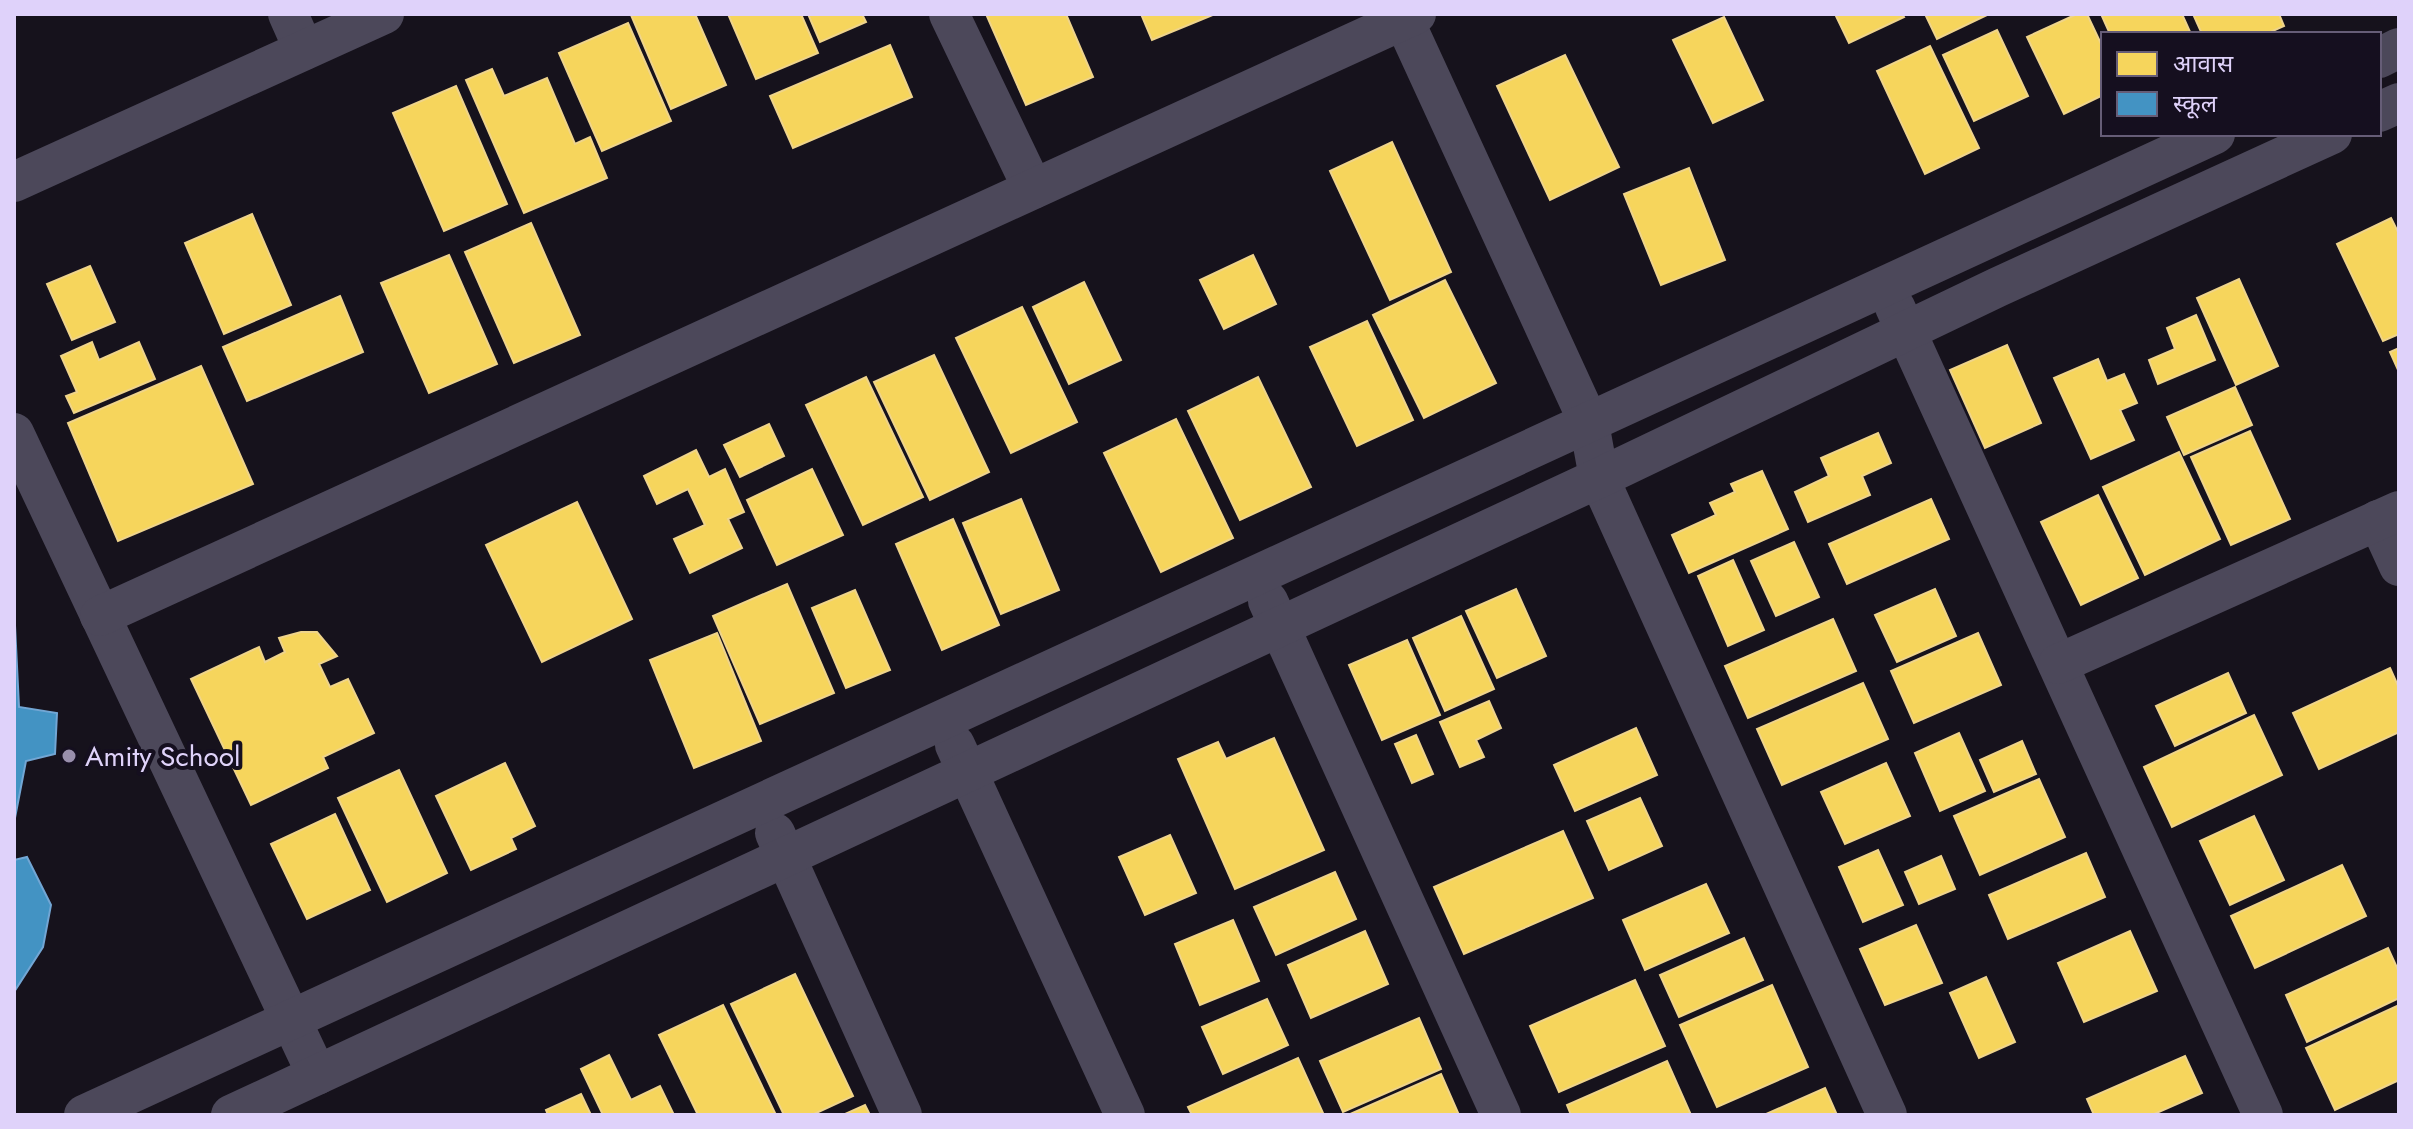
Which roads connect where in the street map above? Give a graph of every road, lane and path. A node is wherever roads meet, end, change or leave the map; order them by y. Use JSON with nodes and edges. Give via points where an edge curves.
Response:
{"nodes":[{"id":1,"x":288,"y":14,"type":"edge"},
{"id":2,"x":384,"y":14,"type":"edge"},
{"id":3,"x":949,"y":14,"type":"edge"},
{"id":4,"x":1407,"y":16,"type":"edge"},
{"id":5,"x":2399,"y":48,"type":"edge"},
{"id":6,"x":304,"y":50,"type":"junction"},
{"id":7,"x":2381,"y":57,"type":"edge"},
{"id":8,"x":2211,"y":136,"type":"edge"},
{"id":9,"x":2328,"y":136,"type":"edge"},
{"id":10,"x":14,"y":182,"type":"edge"},
{"id":11,"x":1033,"y":189,"type":"junction"},
{"id":12,"x":1885,"y":287,"type":"junction"},
{"id":13,"x":1905,"y":331,"type":"junction"},
{"id":14,"x":1589,"y":423,"type":"junction"},
{"id":15,"x":14,"y":433,"type":"edge"},
{"id":16,"x":1599,"y":478,"type":"junction"},
{"id":17,"x":2389,"y":515,"type":"edge"},
{"id":18,"x":2399,"y":566,"type":"edge"},
{"id":19,"x":1257,"y":576,"type":"junction"},
{"id":20,"x":100,"y":616,"type":"junction"},
{"id":21,"x":1279,"y":626,"type":"junction"},
{"id":22,"x":2058,"y":664,"type":"junction"},
{"id":23,"x":943,"y":720,"type":"junction"},
{"id":24,"x":967,"y":770,"type":"junction"},
{"id":25,"x":762,"y":803,"type":"junction"},
{"id":26,"x":786,"y":855,"type":"junction"},
{"id":27,"x":291,"y":1020,"type":"junction"},
{"id":28,"x":317,"y":1075,"type":"junction"},
{"id":29,"x":84,"y":1115,"type":"edge"},
{"id":30,"x":231,"y":1115,"type":"edge"},
{"id":31,"x":902,"y":1115,"type":"edge"},
{"id":32,"x":1125,"y":1115,"type":"edge"},
{"id":33,"x":1501,"y":1115,"type":"edge"},
{"id":34,"x":1887,"y":1115,"type":"edge"},
{"id":35,"x":2263,"y":1115,"type":"edge"}],
"edges":[{"from":1,"to":6,"type":"street"},
{"from":2,"to":6,"type":"street"},
{"from":3,"to":11,"type":"street"},
{"from":4,"to":11,"type":"street"},
{"from":4,"to":14,"type":"street"},
{"from":5,"to":7,"type":"street"},
{"from":6,"to":10,"type":"street"},
{"from":8,"to":12,"type":"street"},
{"from":9,"to":13,"type":"street"},
{"from":11,"to":20,"type":"street"},
{"from":12,"to":13,"type":"street"},
{"from":12,"to":14,"type":"street"},
{"from":13,"to":16,"type":"street"},
{"from":13,"to":22,"type":"street"},
{"from":14,"to":16,"type":"street"},
{"from":14,"to":19,"type":"street"},
{"from":15,"to":20,"type":"street"},
{"from":16,"to":21,"type":"street"},
{"from":16,"to":34,"type":"street"},
{"from":17,"to":18,"type":"street"},
{"from":17,"to":22,"type":"street"},
{"from":19,"to":21,"type":"street"},
{"from":19,"to":23,"type":"street"},
{"from":20,"to":27,"type":"street"},
{"from":21,"to":24,"type":"street"},
{"from":21,"to":33,"type":"street"},
{"from":22,"to":35,"type":"street"},
{"from":23,"to":24,"type":"street"},
{"from":23,"to":25,"type":"street"},
{"from":24,"to":26,"type":"street"},
{"from":24,"to":32,"type":"street"},
{"from":25,"to":26,"type":"street"},
{"from":25,"to":27,"type":"street"},
{"from":26,"to":28,"type":"street"},
{"from":26,"to":31,"type":"street"},
{"from":27,"to":28,"type":"street"},
{"from":27,"to":29,"type":"street"},
{"from":28,"to":30,"type":"street"}]}
